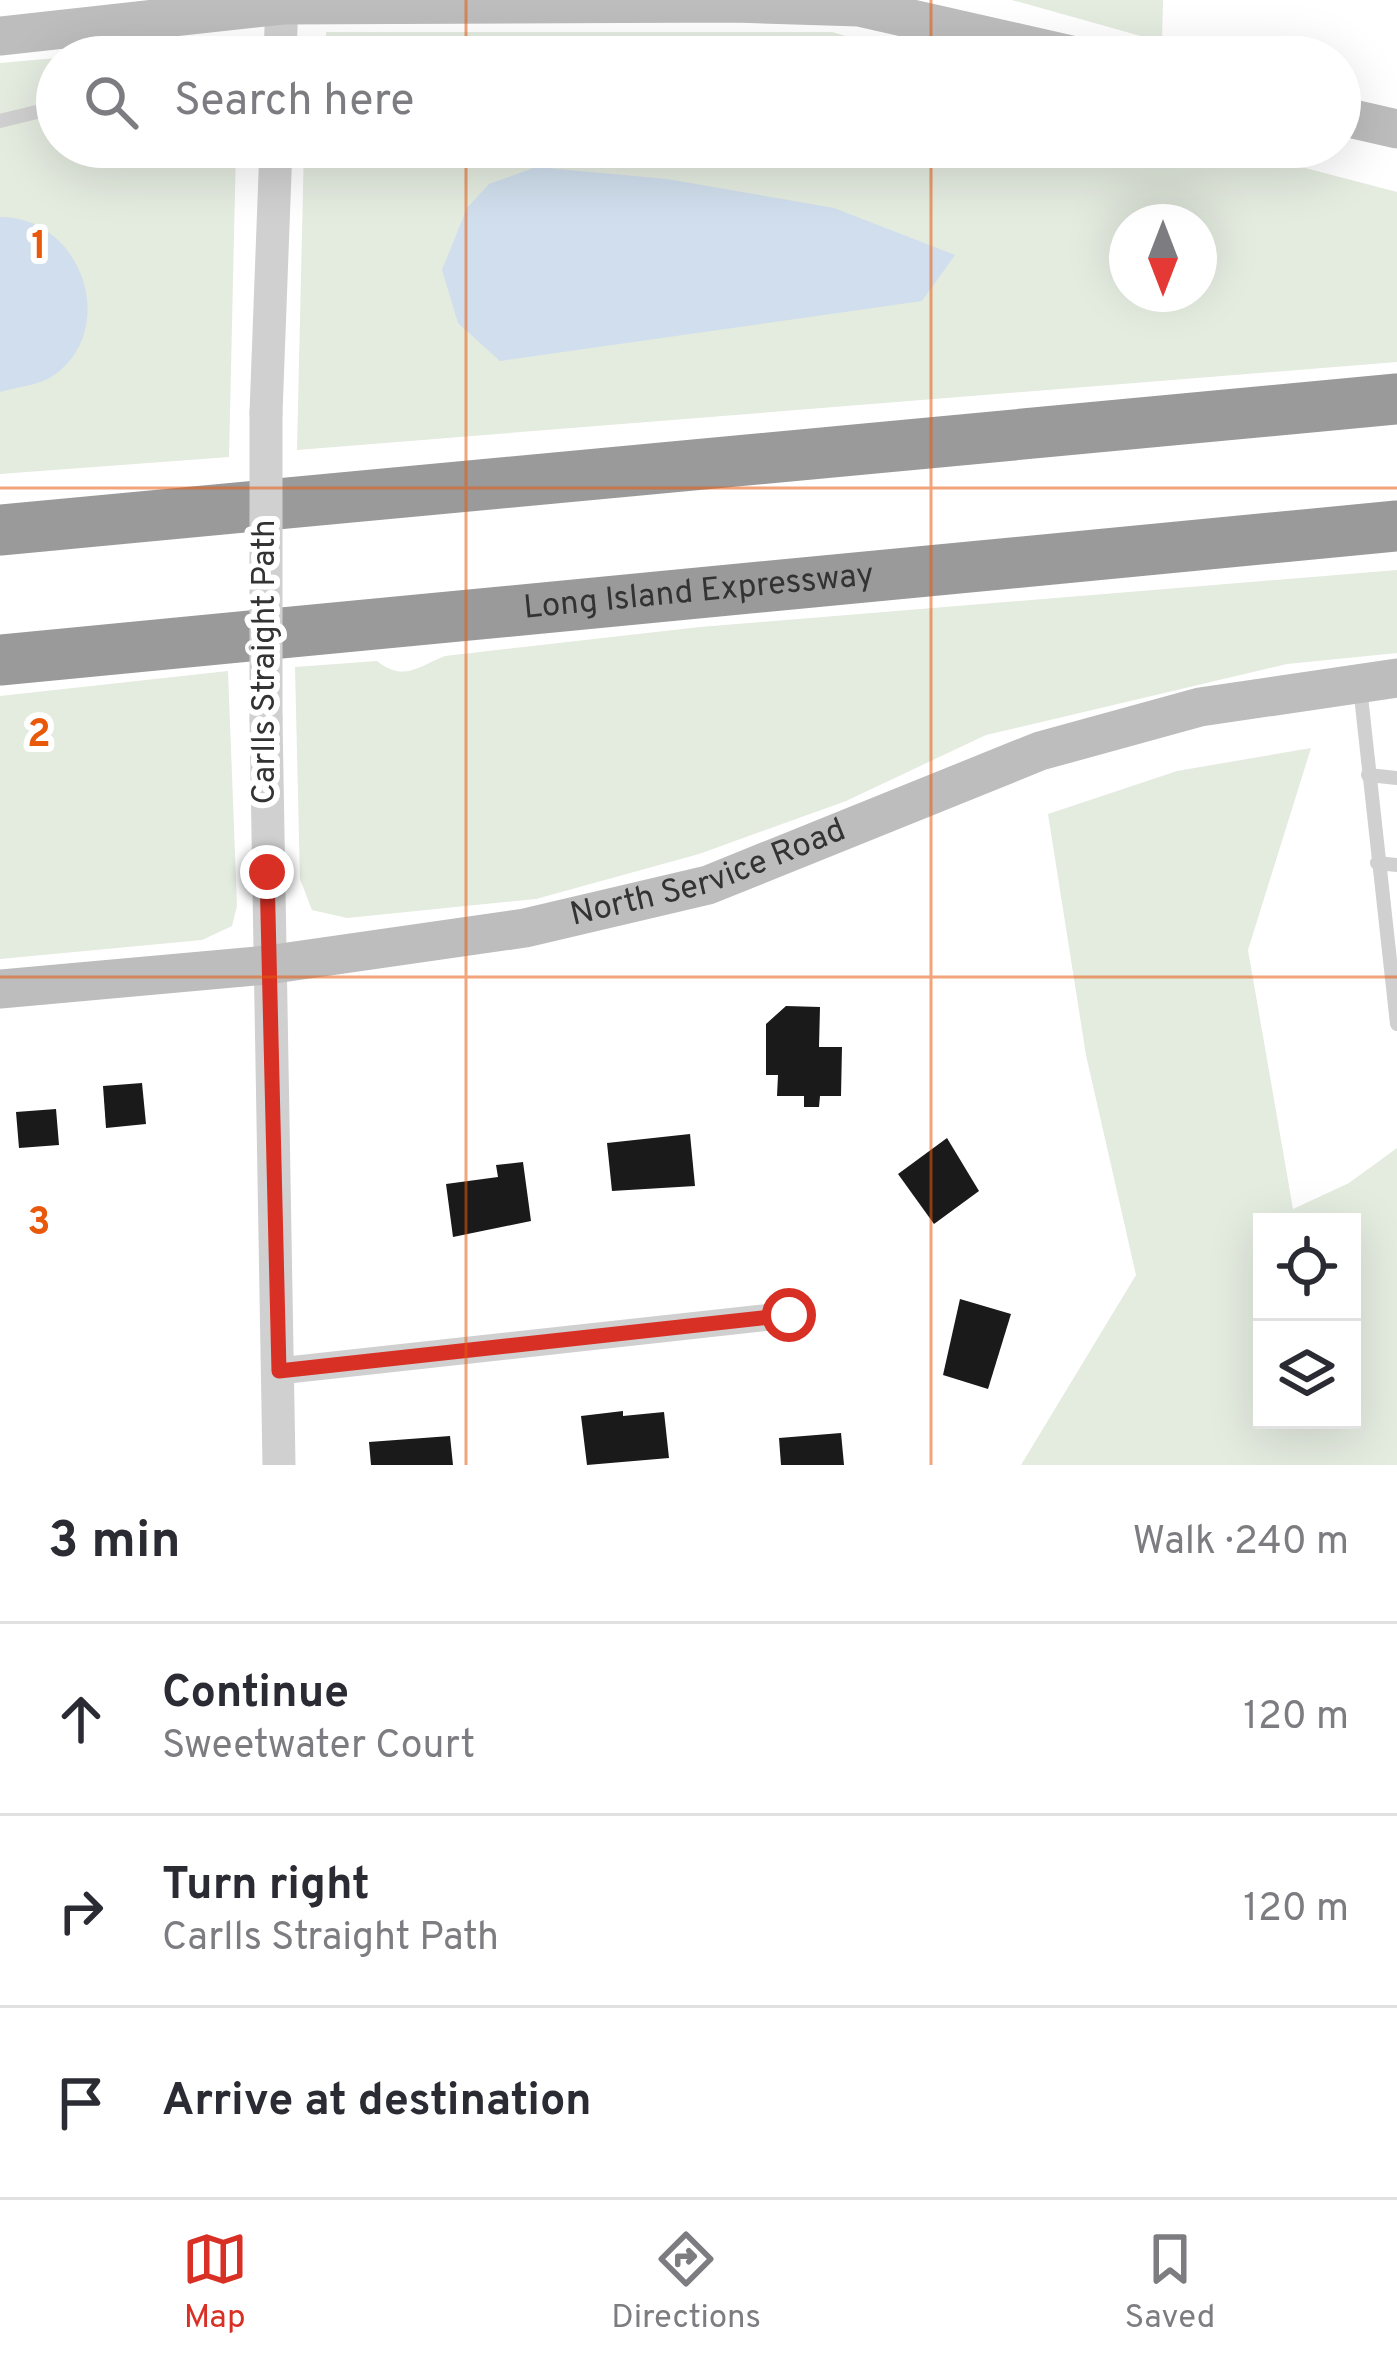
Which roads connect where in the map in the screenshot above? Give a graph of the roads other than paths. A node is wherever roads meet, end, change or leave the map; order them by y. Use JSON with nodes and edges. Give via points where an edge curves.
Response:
{"nodes":[{"id":1,"x":282,"y":2,"type":"edge"},
{"id":2,"x":185,"y":15,"type":"junction"},
{"id":3,"x":0,"y":36,"type":"edge"},
{"id":4,"x":165,"y":36,"type":"edge"},
{"id":5,"x":281,"y":36,"type":"edge"},
{"id":6,"x":987,"y":36,"type":"edge"},
{"id":7,"x":36,"y":112,"type":"edge"},
{"id":8,"x":0,"y":121,"type":"edge"},
{"id":9,"x":1361,"y":121,"type":"edge"},
{"id":10,"x":1397,"y":129,"type":"edge"},
{"id":11,"x":275,"y":168,"type":"edge"},
{"id":12,"x":1397,"y":399,"type":"edge"},
{"id":13,"x":14,"y":526,"type":"edge"},
{"id":14,"x":1397,"y":526,"type":"edge"},
{"id":15,"x":0,"y":660,"type":"edge"},
{"id":16,"x":1378,"y":680,"type":"edge"},
{"id":17,"x":1368,"y":775,"type":"junction"},
{"id":18,"x":1397,"y":778,"type":"edge"},
{"id":19,"x":1377,"y":862,"type":"junction"},
{"id":20,"x":1397,"y":865,"type":"edge"},
{"id":21,"x":1391,"y":938,"type":"edge"},
{"id":22,"x":267,"y":965,"type":"junction"},
{"id":23,"x":0,"y":989,"type":"edge"},
{"id":24,"x":1397,"y":1024,"type":"edge"},
{"id":25,"x":789,"y":1315,"type":"dead end"},
{"id":26,"x":279,"y":1371,"type":"junction"},
{"id":27,"x":279,"y":1465,"type":"edge"}],
"edges":[{"from":1,"to":2,"type":"main road"},
{"from":1,"to":5,"type":"street"},
{"from":1,"to":6,"type":"main road","via":[[859,7]]},
{"from":2,"to":3,"type":"main road"},
{"from":2,"to":4,"type":"lane"},
{"from":7,"to":8,"type":"lane"},
{"from":9,"to":10,"type":"main road"},
{"from":11,"to":22,"type":"street","name":"Carlls Straight Path","bridge":true,"via":[[266,413]]},
{"from":12,"to":13,"type":"highway"},
{"from":14,"to":15,"type":"highway","name":"Long Island Expressway"},
{"from":16,"to":17,"type":"lane"},
{"from":16,"to":22,"type":"main road","name":"North Service Road","via":[[1200,706],[1040,751],[708,885],[525,928]]},
{"from":17,"to":18,"type":"lane"},
{"from":17,"to":19,"type":"lane"},
{"from":19,"to":20,"type":"lane"},
{"from":19,"to":21,"type":"lane"},
{"from":21,"to":24,"type":"lane"},
{"from":22,"to":23,"type":"main road","name":"North Service Road"},
{"from":22,"to":26,"type":"street","name":"Carlls Straight Path"},
{"from":25,"to":26,"type":"street"},
{"from":26,"to":27,"type":"street","name":"Carlls Straight Path"}]}
